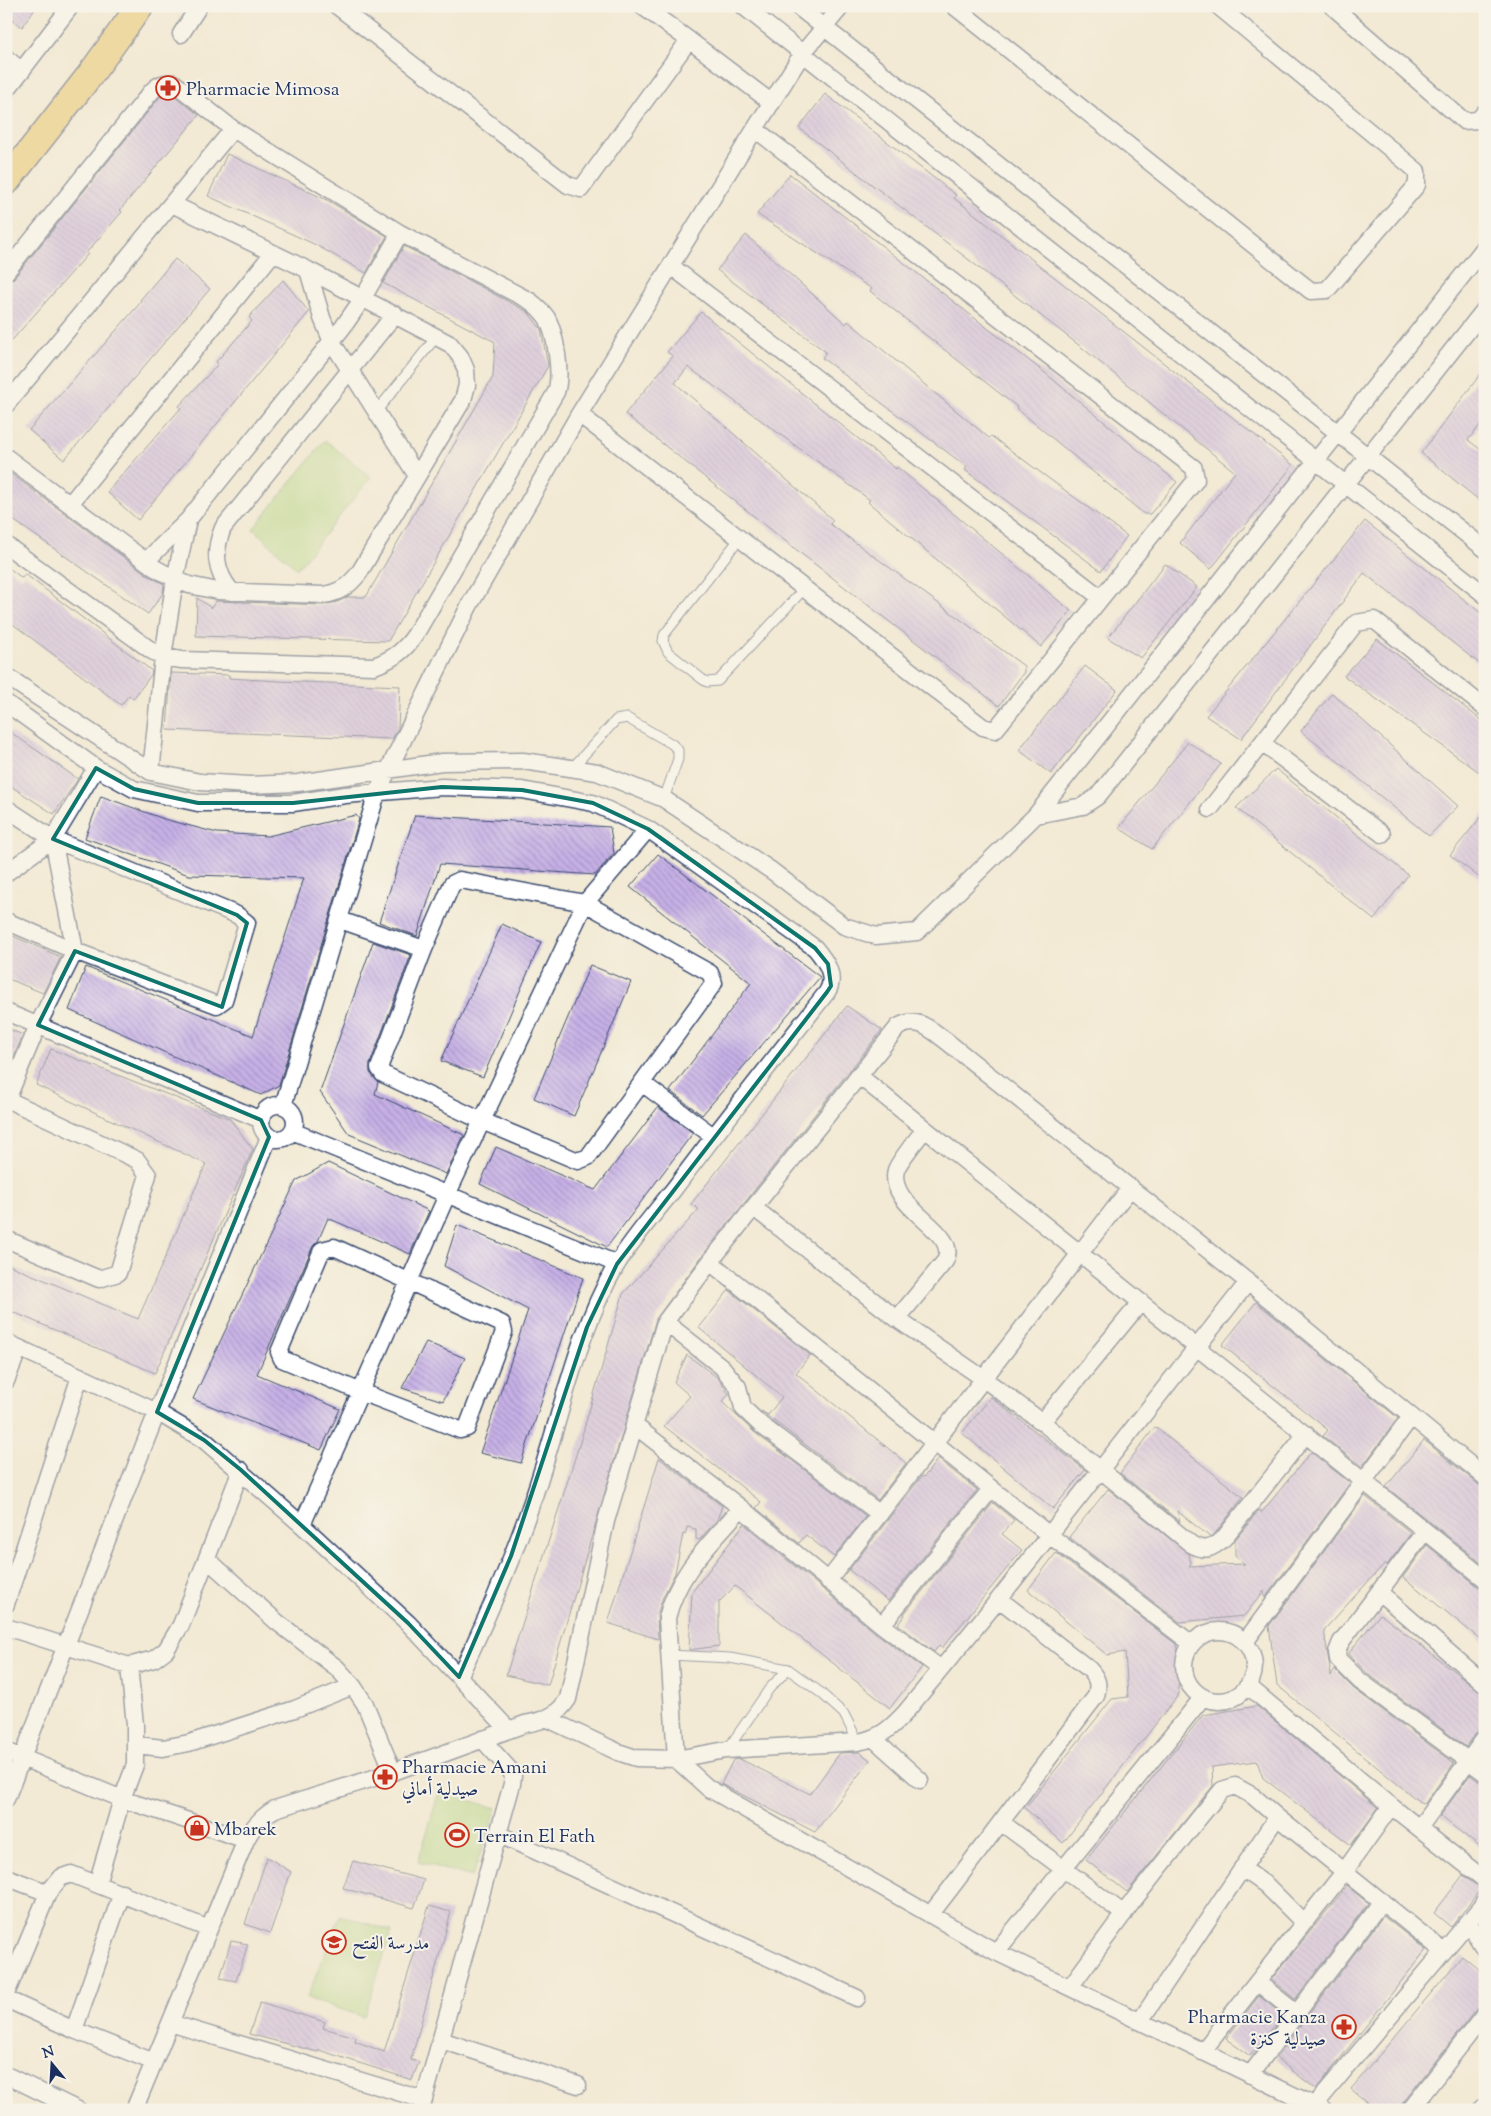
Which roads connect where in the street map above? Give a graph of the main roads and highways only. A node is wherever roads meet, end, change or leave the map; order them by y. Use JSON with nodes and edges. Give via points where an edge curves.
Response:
{"nodes":[{"id":1,"x":140,"y":6,"type":"edge"},
{"id":2,"x":6,"y":182,"type":"edge"}],
"edges":[{"from":1,"to":2,"type":"main road"}]}
